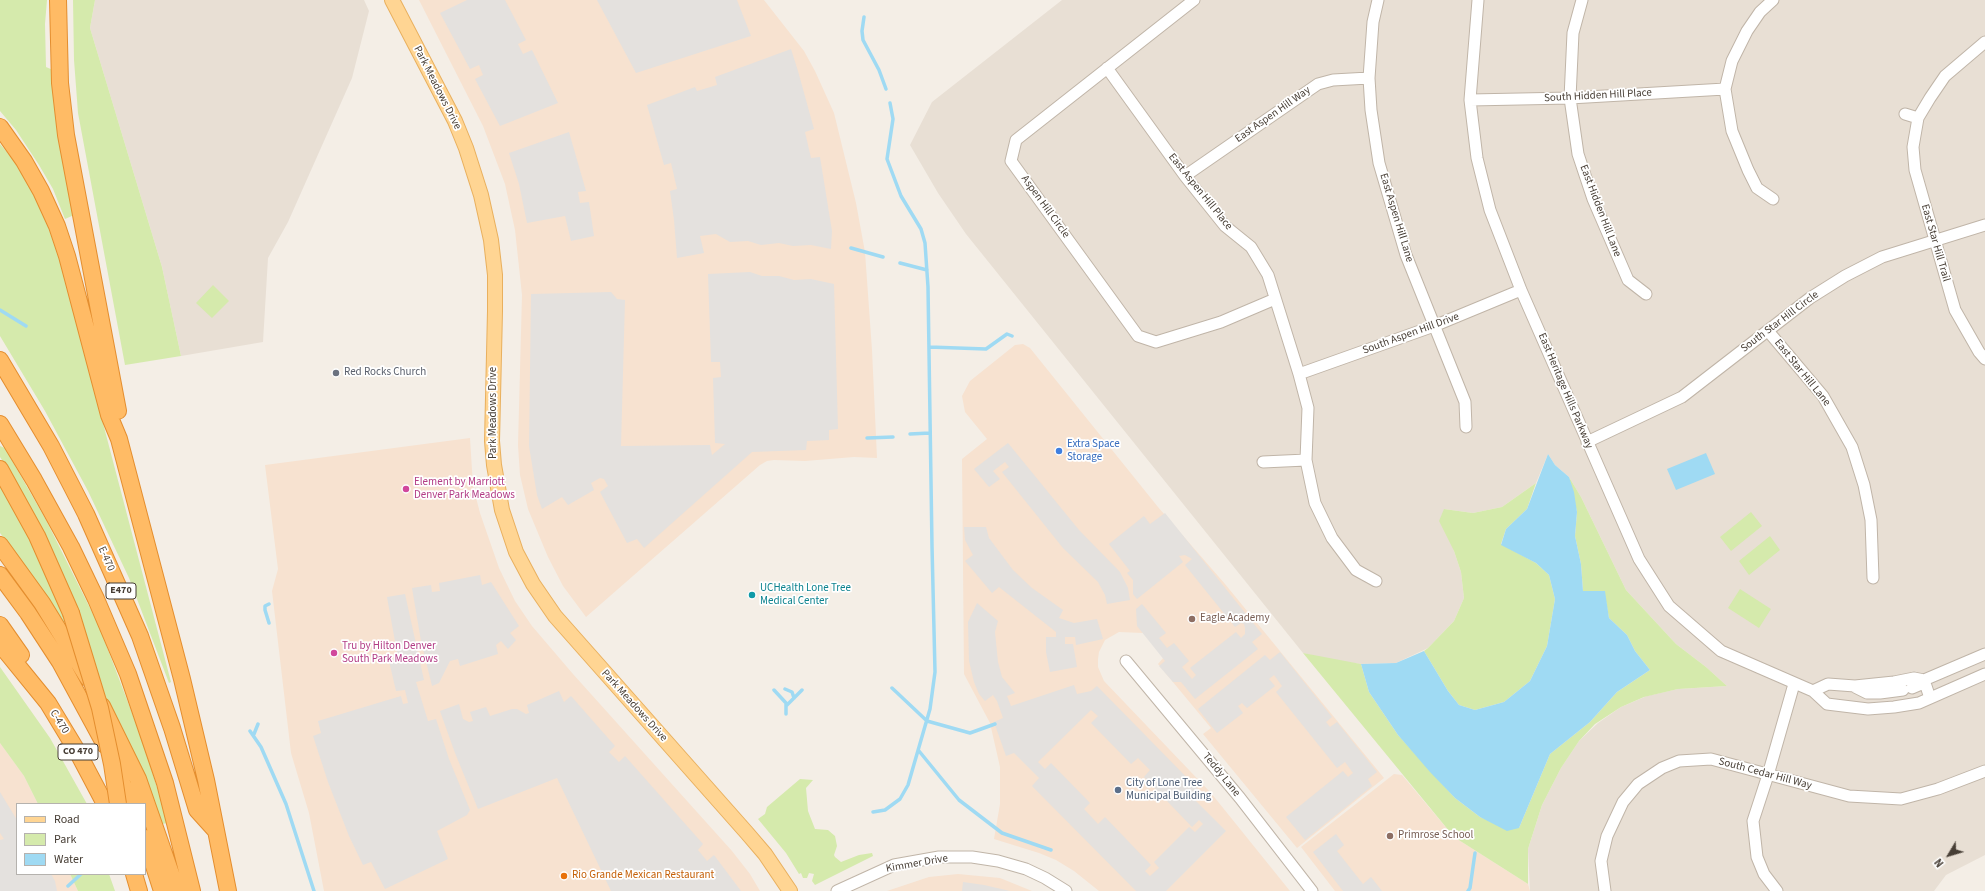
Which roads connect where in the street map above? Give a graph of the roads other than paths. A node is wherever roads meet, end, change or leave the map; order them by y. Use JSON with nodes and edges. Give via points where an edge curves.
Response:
{"nodes":[{"id":1,"x":58,"y":0,"type":"edge"},
{"id":2,"x":392,"y":0,"type":"edge"},
{"id":3,"x":1194,"y":0,"type":"edge"},
{"id":4,"x":1378,"y":0,"type":"edge"},
{"id":5,"x":1478,"y":0,"type":"edge"},
{"id":6,"x":1582,"y":0,"type":"edge"},
{"id":7,"x":1773,"y":0,"type":"edge"},
{"id":8,"x":1985,"y":42,"type":"edge"},
{"id":9,"x":1107,"y":68,"type":"junction"},
{"id":10,"x":1369,"y":78,"type":"junction"},
{"id":11,"x":1725,"y":89,"type":"junction"},
{"id":12,"x":1570,"y":98,"type":"junction"},
{"id":13,"x":1470,"y":100,"type":"junction"},
{"id":14,"x":1905,"y":114,"type":"dead end"},
{"id":15,"x":1918,"y":118,"type":"junction"},
{"id":16,"x":0,"y":127,"type":"edge"},
{"id":17,"x":1186,"y":176,"type":"junction"},
{"id":18,"x":1773,"y":199,"type":"dead end"},
{"id":19,"x":1985,"y":225,"type":"edge"},
{"id":20,"x":1934,"y":241,"type":"junction"},
{"id":21,"x":1521,"y":290,"type":"junction"},
{"id":22,"x":1646,"y":294,"type":"dead end"},
{"id":23,"x":1275,"y":299,"type":"junction"},
{"id":24,"x":1434,"y":326,"type":"junction"},
{"id":25,"x":1768,"y":331,"type":"junction"},
{"id":26,"x":1985,"y":359,"type":"edge"},
{"id":27,"x":0,"y":360,"type":"edge"},
{"id":28,"x":1299,"y":374,"type":"junction"},
{"id":29,"x":0,"y":424,"type":"edge"},
{"id":30,"x":1466,"y":427,"type":"dead end"},
{"id":31,"x":119,"y":439,"type":"junction"},
{"id":32,"x":1587,"y":442,"type":"junction"},
{"id":33,"x":1306,"y":460,"type":"junction"},
{"id":34,"x":1263,"y":462,"type":"dead end"},
{"id":35,"x":0,"y":469,"type":"edge"},
{"id":36,"x":0,"y":544,"type":"edge"},
{"id":37,"x":0,"y":575,"type":"edge"},
{"id":38,"x":1873,"y":578,"type":"dead end"},
{"id":39,"x":1376,"y":581,"type":"dead end"},
{"id":40,"x":0,"y":625,"type":"edge"},
{"id":41,"x":0,"y":644,"type":"edge"},
{"id":42,"x":1985,"y":654,"type":"edge"},
{"id":43,"x":1126,"y":661,"type":"dead end"},
{"id":44,"x":1985,"y":674,"type":"edge"},
{"id":45,"x":1924,"y":680,"type":"junction"},
{"id":46,"x":1794,"y":684,"type":"junction"},
{"id":47,"x":1855,"y":686,"type":"junction"},
{"id":48,"x":1902,"y":690,"type":"junction"},
{"id":49,"x":1813,"y":691,"type":"junction"},
{"id":50,"x":1867,"y":693,"type":"junction"},
{"id":51,"x":1930,"y":698,"type":"junction"},
{"id":52,"x":48,"y":703,"type":"junction"},
{"id":53,"x":1894,"y":707,"type":"junction"},
{"id":54,"x":1868,"y":709,"type":"junction"},
{"id":55,"x":1985,"y":771,"type":"edge"},
{"id":56,"x":1768,"y":775,"type":"junction"},
{"id":57,"x":104,"y":803,"type":"edge"},
{"id":58,"x":118,"y":803,"type":"edge"},
{"id":59,"x":132,"y":803,"type":"edge"},
{"id":60,"x":217,"y":832,"type":"junction"},
{"id":61,"x":146,"y":841,"type":"edge"},
{"id":62,"x":125,"y":875,"type":"edge"},
{"id":63,"x":134,"y":875,"type":"edge"},
{"id":64,"x":127,"y":891,"type":"edge"},
{"id":65,"x":139,"y":891,"type":"edge"},
{"id":66,"x":162,"y":891,"type":"edge"},
{"id":67,"x":177,"y":891,"type":"edge"},
{"id":68,"x":192,"y":891,"type":"edge"},
{"id":69,"x":228,"y":891,"type":"edge"},
{"id":70,"x":790,"y":891,"type":"edge"},
{"id":71,"x":837,"y":891,"type":"edge"},
{"id":72,"x":1066,"y":891,"type":"edge"},
{"id":73,"x":1312,"y":891,"type":"edge"},
{"id":74,"x":1604,"y":891,"type":"edge"},
{"id":75,"x":1777,"y":891,"type":"edge"}],
"edges":[{"from":1,"to":31,"type":"highway","via":[[59,59],[65,127],[119,415]]},
{"from":2,"to":70,"type":"main road","name":"Park Meadows Drive","via":[[455,121],[481,195],[491,240],[495,280],[492,441],[494,465],[502,510],[516,552],[533,584],[555,616],[765,854]]},
{"from":3,"to":9,"type":"street","name":"Aspen Hill Circle"},
{"from":4,"to":10,"type":"street","name":"East Aspen Hill Lane","via":[[1373,22]]},
{"from":5,"to":13,"type":"street","name":"East Heritage Hills Parkway"},
{"from":6,"to":12,"type":"street","name":"East Hidden Hill Lane","via":[[1573,33]]},
{"from":7,"to":11,"type":"street","via":[[1760,12],[1747,31],[1732,61]]},
{"from":8,"to":15,"type":"street","name":"East Star Hill Trail","via":[[1945,76]]},
{"from":9,"to":17,"type":"street","name":"East Aspen Hill Place"},
{"from":9,"to":23,"type":"street","name":"Aspen Hill Circle","via":[[1016,140],[1011,161],[1138,336],[1156,342],[1221,322]]},
{"from":10,"to":17,"type":"street","name":"East Aspen Hill Way","via":[[1333,80],[1318,84]]},
{"from":10,"to":24,"type":"street","name":"East Aspen Hill Lane","via":[[1379,163],[1406,255]]},
{"from":11,"to":12,"type":"street","name":"South Hidden Hill Place"},
{"from":11,"to":18,"type":"street","via":[[1732,131],[1748,170],[1757,188]]},
{"from":12,"to":13,"type":"street","name":"South Hidden Hill Place"},
{"from":12,"to":22,"type":"street","name":"East Hidden Hill Lane","via":[[1578,154],[1593,198],[1628,280]]},
{"from":13,"to":21,"type":"street","name":"East Heritage Hills Parkway","via":[[1477,158],[1490,210]]},
{"from":14,"to":15,"type":"street"},
{"from":15,"to":20,"type":"street","name":"East Star Hill Trail","via":[[1913,147],[1914,170]]},
{"from":16,"to":31,"type":"highway","via":[[35,180],[58,230],[109,415]]},
{"from":17,"to":23,"type":"street","name":"East Aspen Hill Place","via":[[1226,226],[1251,247],[1268,275]]},
{"from":19,"to":20,"type":"street","name":"South Star Hill Circle"},
{"from":20,"to":25,"type":"street","name":"South Star Hill Circle","via":[[1882,257],[1845,276],[1810,298]]},
{"from":20,"to":26,"type":"street","name":"East Star Hill Trail","via":[[1955,310]]},
{"from":21,"to":24,"type":"street","name":"South Aspen Hill Drive"},
{"from":21,"to":32,"type":"street","name":"East Heritage Hills Parkway"},
{"from":23,"to":28,"type":"street","name":"East Aspen Hill Place"},
{"from":24,"to":28,"type":"street","name":"South Aspen Hill Drive"},
{"from":24,"to":30,"type":"street","name":"East Aspen Hill Lane","via":[[1465,402]]},
{"from":25,"to":32,"type":"street","name":"South Star Hill Circle","via":[[1682,397]]},
{"from":25,"to":38,"type":"street","name":"East Star Hill Lane","via":[[1823,396],[1852,447],[1864,485],[1870,520]]},
{"from":27,"to":60,"type":"highway","name":"E-470","number":"E470","via":[[51,446],[86,514],[140,636],[197,810]]},
{"from":28,"to":33,"type":"street","name":"East Aspen Hill Place","via":[[1308,408]]},
{"from":29,"to":68,"type":"highway","via":[[71,547],[128,674],[161,770]]},
{"from":31,"to":60,"type":"highway","via":[[182,679]]},
{"from":32,"to":46,"type":"street","name":"East Heritage Hills Parkway","via":[[1638,559],[1669,606],[1722,651]]},
{"from":33,"to":34,"type":"street"},
{"from":33,"to":39,"type":"street","name":"East Aspen Hill Place","via":[[1315,503],[1332,538],[1356,570]]},
{"from":35,"to":58,"type":"highway","bridge":true,"via":[[37,536],[71,614],[100,708]]},
{"from":36,"to":67,"type":"highway","via":[[64,638],[116,732],[140,784]]},
{"from":37,"to":59,"type":"highway","via":[[41,632],[72,683],[105,744]]},
{"from":40,"to":52,"type":"highway","via":[[39,681]]},
{"from":41,"to":52,"type":"highway"},
{"from":42,"to":45,"type":"street"},
{"from":43,"to":73,"type":"street","name":"Teddy Lane","via":[[1235,792]]},
{"from":44,"to":51,"type":"street","name":"East Heritage Hills Parkway"},
{"from":45,"to":47,"type":"street","via":[[1914,678]]},
{"from":45,"to":48,"type":"street","via":[[1919,685]]},
{"from":45,"to":51,"type":"street"},
{"from":46,"to":49,"type":"street","name":"East Heritage Hills Parkway"},
{"from":46,"to":56,"type":"street"},
{"from":47,"to":49,"type":"street","via":[[1828,684]]},
{"from":47,"to":50,"type":"street"},
{"from":48,"to":50,"type":"street"},
{"from":48,"to":53,"type":"street"},
{"from":49,"to":54,"type":"street","name":"East Heritage Hills Parkway","via":[[1828,704]]},
{"from":50,"to":54,"type":"street"},
{"from":51,"to":53,"type":"street","name":"East Heritage Hills Parkway","via":[[1919,703]]},
{"from":52,"to":57,"type":"highway","name":"C-470","number":"CO 470"},
{"from":53,"to":54,"type":"street","name":"East Heritage Hills Parkway"},
{"from":55,"to":56,"type":"street","name":"South Cedar Hill Way","via":[[1938,790],[1901,799],[1849,796]]},
{"from":56,"to":74,"type":"street","name":"South Cedar Hill Way","via":[[1711,759],[1679,761],[1662,768],[1638,784],[1624,802],[1606,836],[1601,861]]},
{"from":56,"to":75,"type":"street","via":[[1753,821],[1760,863],[1764,874]]},
{"from":60,"to":69,"type":"highway"},
{"from":61,"to":66,"type":"highway"},
{"from":62,"to":64,"type":"highway"},
{"from":63,"to":65,"type":"highway"},
{"from":71,"to":72,"type":"street","name":"Kimmer Drive","via":[[894,865],[939,857],[972,857],[1026,869]]}]}
